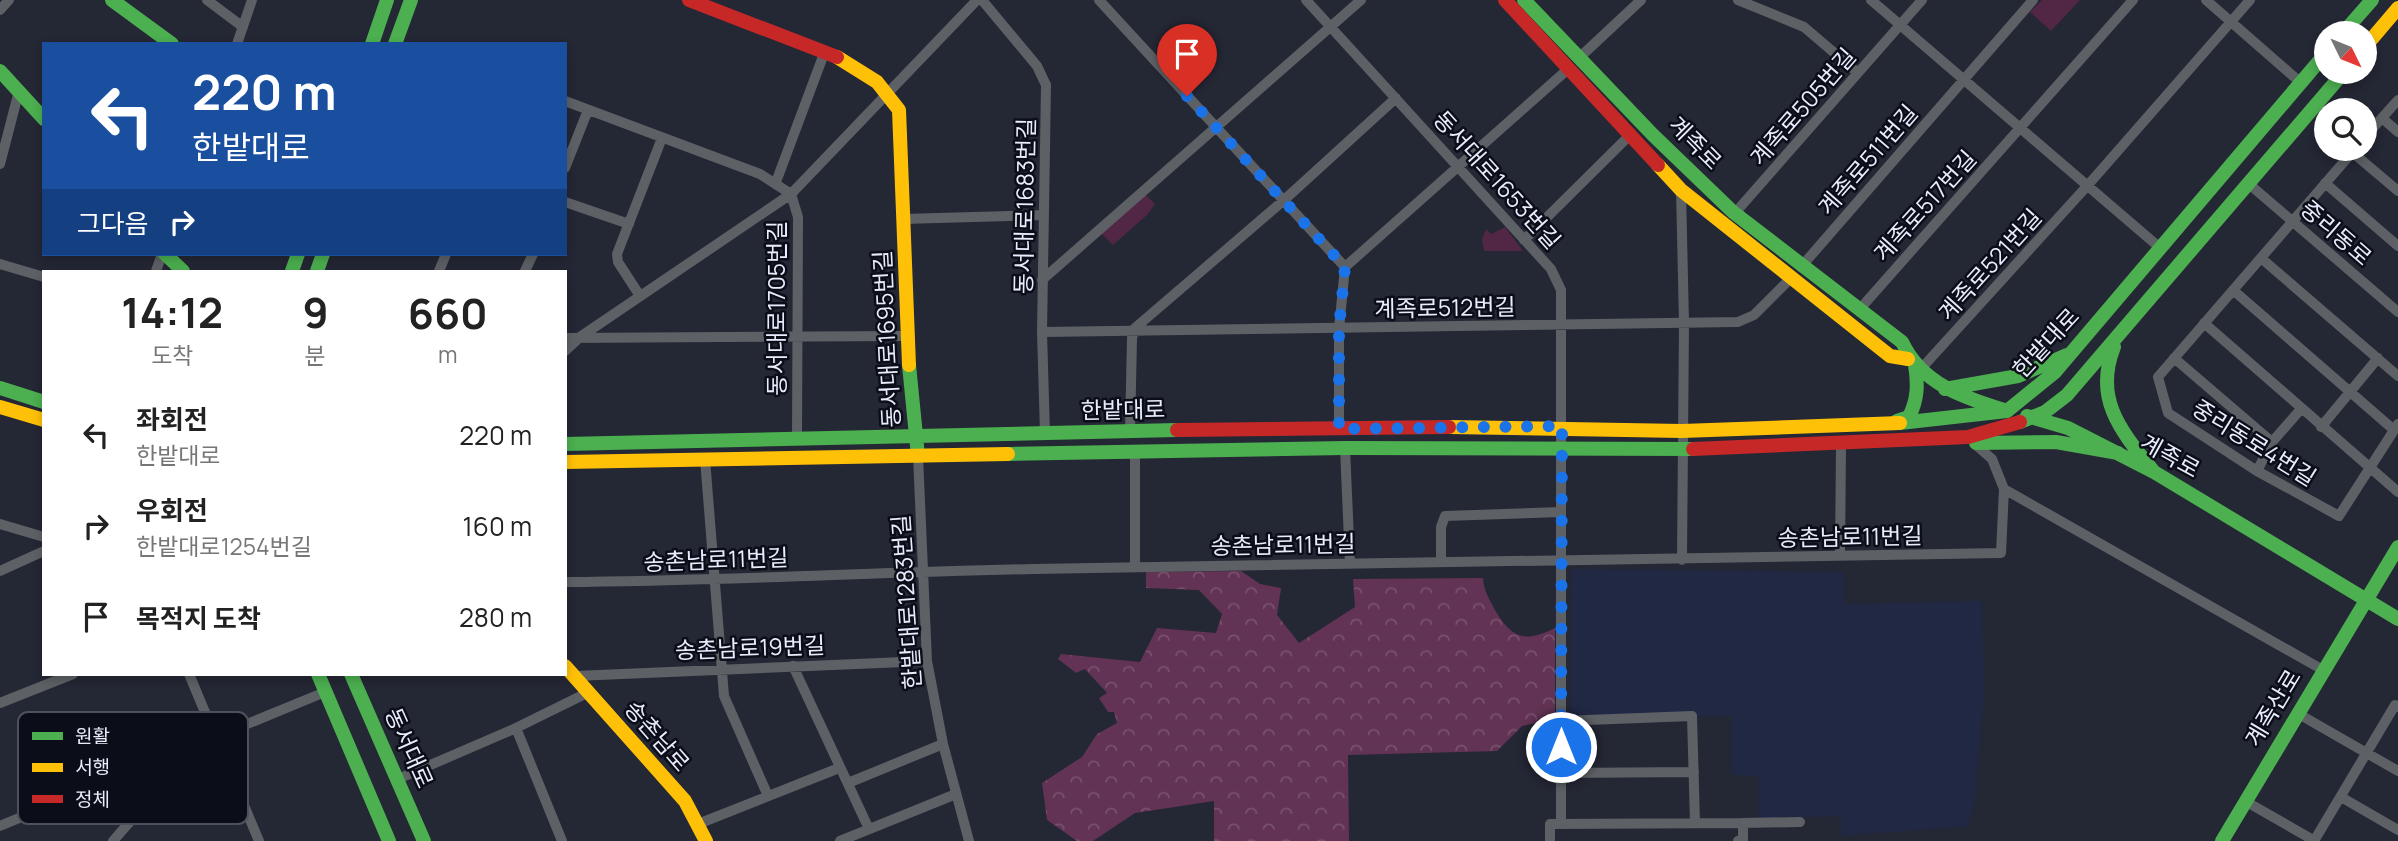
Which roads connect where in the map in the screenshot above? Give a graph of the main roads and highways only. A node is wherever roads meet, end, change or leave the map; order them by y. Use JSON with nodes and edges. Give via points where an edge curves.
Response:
{"nodes":[{"id":1,"x":113,"y":0,"type":"edge"},
{"id":2,"x":387,"y":0,"type":"edge"},
{"id":3,"x":411,"y":0,"type":"edge"},
{"id":4,"x":689,"y":0,"type":"edge"},
{"id":5,"x":1505,"y":0,"type":"edge"},
{"id":6,"x":1524,"y":0,"type":"edge"},
{"id":7,"x":2372,"y":0,"type":"edge"},
{"id":8,"x":2398,"y":8,"type":"edge"},
{"id":9,"x":2354,"y":21,"type":"edge"},
{"id":10,"x":2377,"y":33,"type":"edge"},
{"id":11,"x":169,"y":42,"type":"edge"},
{"id":12,"x":373,"y":42,"type":"edge"},
{"id":13,"x":399,"y":42,"type":"edge"},
{"id":14,"x":2314,"y":66,"type":"edge"},
{"id":15,"x":0,"y":71,"type":"edge"},
{"id":16,"x":2334,"y":84,"type":"edge"},
{"id":17,"x":42,"y":117,"type":"edge"},
{"id":18,"x":165,"y":256,"type":"edge"},
{"id":19,"x":182,"y":270,"type":"edge"},
{"id":20,"x":2142,"y":309,"type":"junction"},
{"id":21,"x":2070,"y":354,"type":"junction"},
{"id":22,"x":1914,"y":365,"type":"junction"},
{"id":23,"x":0,"y":388,"type":"edge"},
{"id":24,"x":1945,"y":389,"type":"junction"},
{"id":25,"x":42,"y":401,"type":"edge"},
{"id":26,"x":0,"y":407,"type":"edge"},
{"id":27,"x":2007,"y":411,"type":"junction"},
{"id":28,"x":2032,"y":418,"type":"junction"},
{"id":29,"x":42,"y":419,"type":"edge"},
{"id":30,"x":1888,"y":424,"type":"junction"},
{"id":31,"x":915,"y":434,"type":"junction"},
{"id":32,"x":1929,"y":439,"type":"junction"},
{"id":33,"x":567,"y":444,"type":"edge"},
{"id":34,"x":2118,"y":453,"type":"junction"},
{"id":35,"x":918,"y":456,"type":"junction"},
{"id":36,"x":567,"y":462,"type":"edge"},
{"id":37,"x":2154,"y":472,"type":"junction"},
{"id":38,"x":2398,"y":547,"type":"edge"},
{"id":39,"x":2364,"y":600,"type":"junction"},
{"id":40,"x":2398,"y":619,"type":"edge"},
{"id":41,"x":570,"y":671,"type":"edge"},
{"id":42,"x":319,"y":676,"type":"edge"},
{"id":43,"x":352,"y":676,"type":"edge"},
{"id":44,"x":389,"y":841,"type":"edge"},
{"id":45,"x":424,"y":841,"type":"edge"},
{"id":46,"x":706,"y":841,"type":"edge"},
{"id":47,"x":2222,"y":841,"type":"edge"}],
"edges":[{"from":1,"to":11,"type":"main road"},
{"from":2,"to":12,"type":"main road"},
{"from":3,"to":13,"type":"main road"},
{"from":4,"to":31,"type":"main road","name":"동서대로1695번길","via":[[825,51],[865,71],[888,90],[899,110],[906,336]]},
{"from":5,"to":22,"type":"main road","name":"계족로","via":[[1681,190],[1890,356]]},
{"from":6,"to":22,"type":"main road","name":"계족로","via":[[1735,214],[1902,342]]},
{"from":7,"to":9,"type":"main road"},
{"from":8,"to":10,"type":"main road"},
{"from":14,"to":21,"type":"main road","name":"한밭대로"},
{"from":15,"to":17,"type":"main road"},
{"from":16,"to":20,"type":"main road","name":"한밭대로"},
{"from":18,"to":19,"type":"main road"},
{"from":20,"to":28,"type":"main road","name":"한밭대로","via":[[2067,395]]},
{"from":20,"to":37,"type":"main road","via":[[2108,357],[2104,377],[2119,427]]},
{"from":21,"to":24,"type":"main road","via":[[2018,376]]},
{"from":21,"to":27,"type":"main road","name":"한밭대로","via":[[2047,380]]},
{"from":22,"to":24,"type":"main road","name":"계족로"},
{"from":22,"to":30,"type":"main road","via":[[1917,403],[1909,417]]},
{"from":23,"to":25,"type":"main road"},
{"from":24,"to":27,"type":"main road","name":"계족로"},
{"from":26,"to":29,"type":"main road"},
{"from":27,"to":28,"type":"main road","name":"계족로"},
{"from":27,"to":30,"type":"main road","name":"한밭대로"},
{"from":28,"to":32,"type":"main road","name":"한밭대로","via":[[1968,437]]},
{"from":28,"to":34,"type":"main road","name":"계족로","via":[[2068,428]]},
{"from":30,"to":31,"type":"main road","name":"한밭대로","via":[[1682,430],[1562,426]]},
{"from":31,"to":33,"type":"main road","name":"한밭대로"},
{"from":31,"to":35,"type":"main road","name":"동서대로1695번길"},
{"from":32,"to":34,"type":"main road","via":[[1944,443],[2056,442]]},
{"from":32,"to":35,"type":"main road","name":"한밭대로","via":[[1682,449],[1345,448]]},
{"from":34,"to":37,"type":"main road","name":"계족로"},
{"from":35,"to":36,"type":"main road","name":"한밭대로"},
{"from":37,"to":39,"type":"main road","name":"계족로"},
{"from":38,"to":39,"type":"main road","name":"계족산로"},
{"from":39,"to":40,"type":"main road","name":"계족로"},
{"from":39,"to":47,"type":"main road","name":"계족산로"},
{"from":41,"to":46,"type":"main road","name":"송촌남로","via":[[685,801]]},
{"from":42,"to":44,"type":"main road"},
{"from":43,"to":45,"type":"main road","name":"동서대로"}]}
